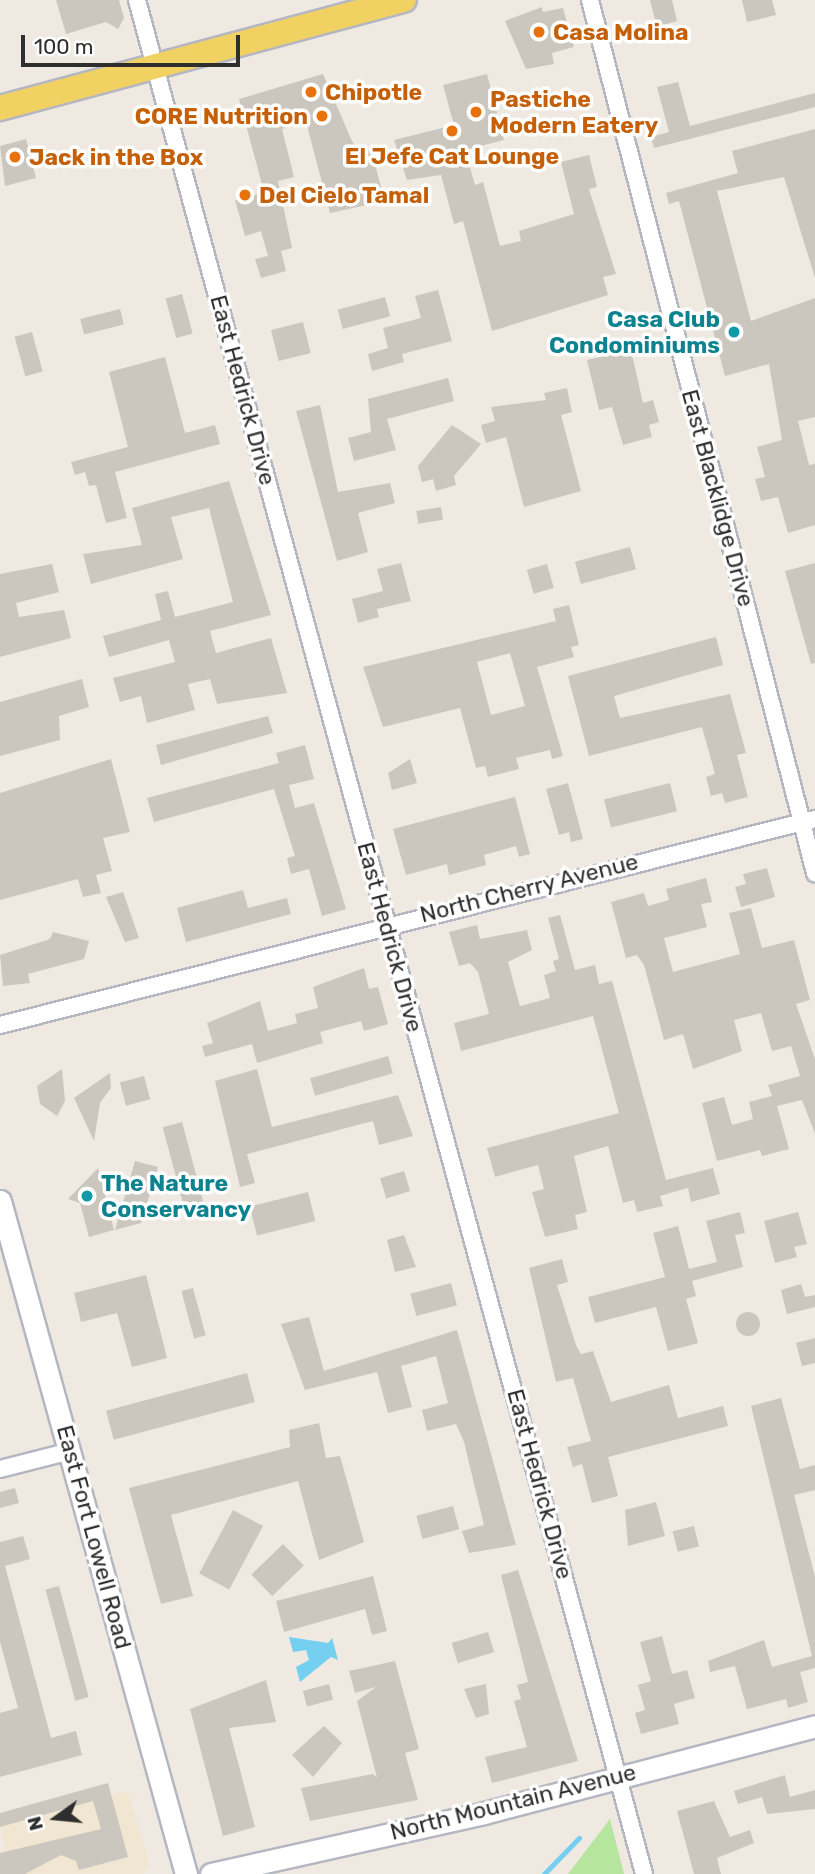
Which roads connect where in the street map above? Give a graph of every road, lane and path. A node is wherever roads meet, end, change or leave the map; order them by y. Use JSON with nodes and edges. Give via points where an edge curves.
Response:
{"nodes":[{"id":1,"x":137,"y":0,"type":"edge"},
{"id":2,"x":404,"y":0,"type":"edge"},
{"id":3,"x":590,"y":0,"type":"edge"},
{"id":4,"x":155,"y":64,"type":"junction"},
{"id":5,"x":0,"y":108,"type":"edge"},
{"id":6,"x":809,"y":821,"type":"edge"},
{"id":7,"x":815,"y":873,"type":"edge"},
{"id":8,"x":386,"y":923,"type":"junction"},
{"id":9,"x":0,"y":1025,"type":"edge"},
{"id":10,"x":0,"y":1201,"type":"edge"},
{"id":11,"x":71,"y":1451,"type":"junction"},
{"id":12,"x":0,"y":1469,"type":"edge"},
{"id":13,"x":815,"y":1726,"type":"edge"},
{"id":14,"x":620,"y":1776,"type":"junction"},
{"id":15,"x":186,"y":1874,"type":"edge"},
{"id":16,"x":211,"y":1874,"type":"edge"},
{"id":17,"x":644,"y":1874,"type":"edge"}],
"edges":[{"from":1,"to":4,"type":"street","name":"East Hedrick Drive"},
{"from":2,"to":4,"type":"main road"},
{"from":3,"to":6,"type":"street","name":"East Blacklidge Drive"},
{"from":4,"to":5,"type":"main road"},
{"from":4,"to":8,"type":"street","name":"East Hedrick Drive"},
{"from":6,"to":7,"type":"street","name":"East Blacklidge Drive"},
{"from":6,"to":8,"type":"street","name":"North Cherry Avenue"},
{"from":8,"to":9,"type":"street","name":"North Cherry Avenue"},
{"from":8,"to":14,"type":"street","name":"East Hedrick Drive"},
{"from":10,"to":11,"type":"main road","name":"East Fort Lowell Road"},
{"from":11,"to":12,"type":"street"},
{"from":11,"to":15,"type":"main road","name":"East Fort Lowell Road"},
{"from":13,"to":14,"type":"main road","name":"North Mountain Avenue"},
{"from":14,"to":16,"type":"main road","name":"North Mountain Avenue"},
{"from":14,"to":17,"type":"street","name":"East Hedrick Drive"}]}
